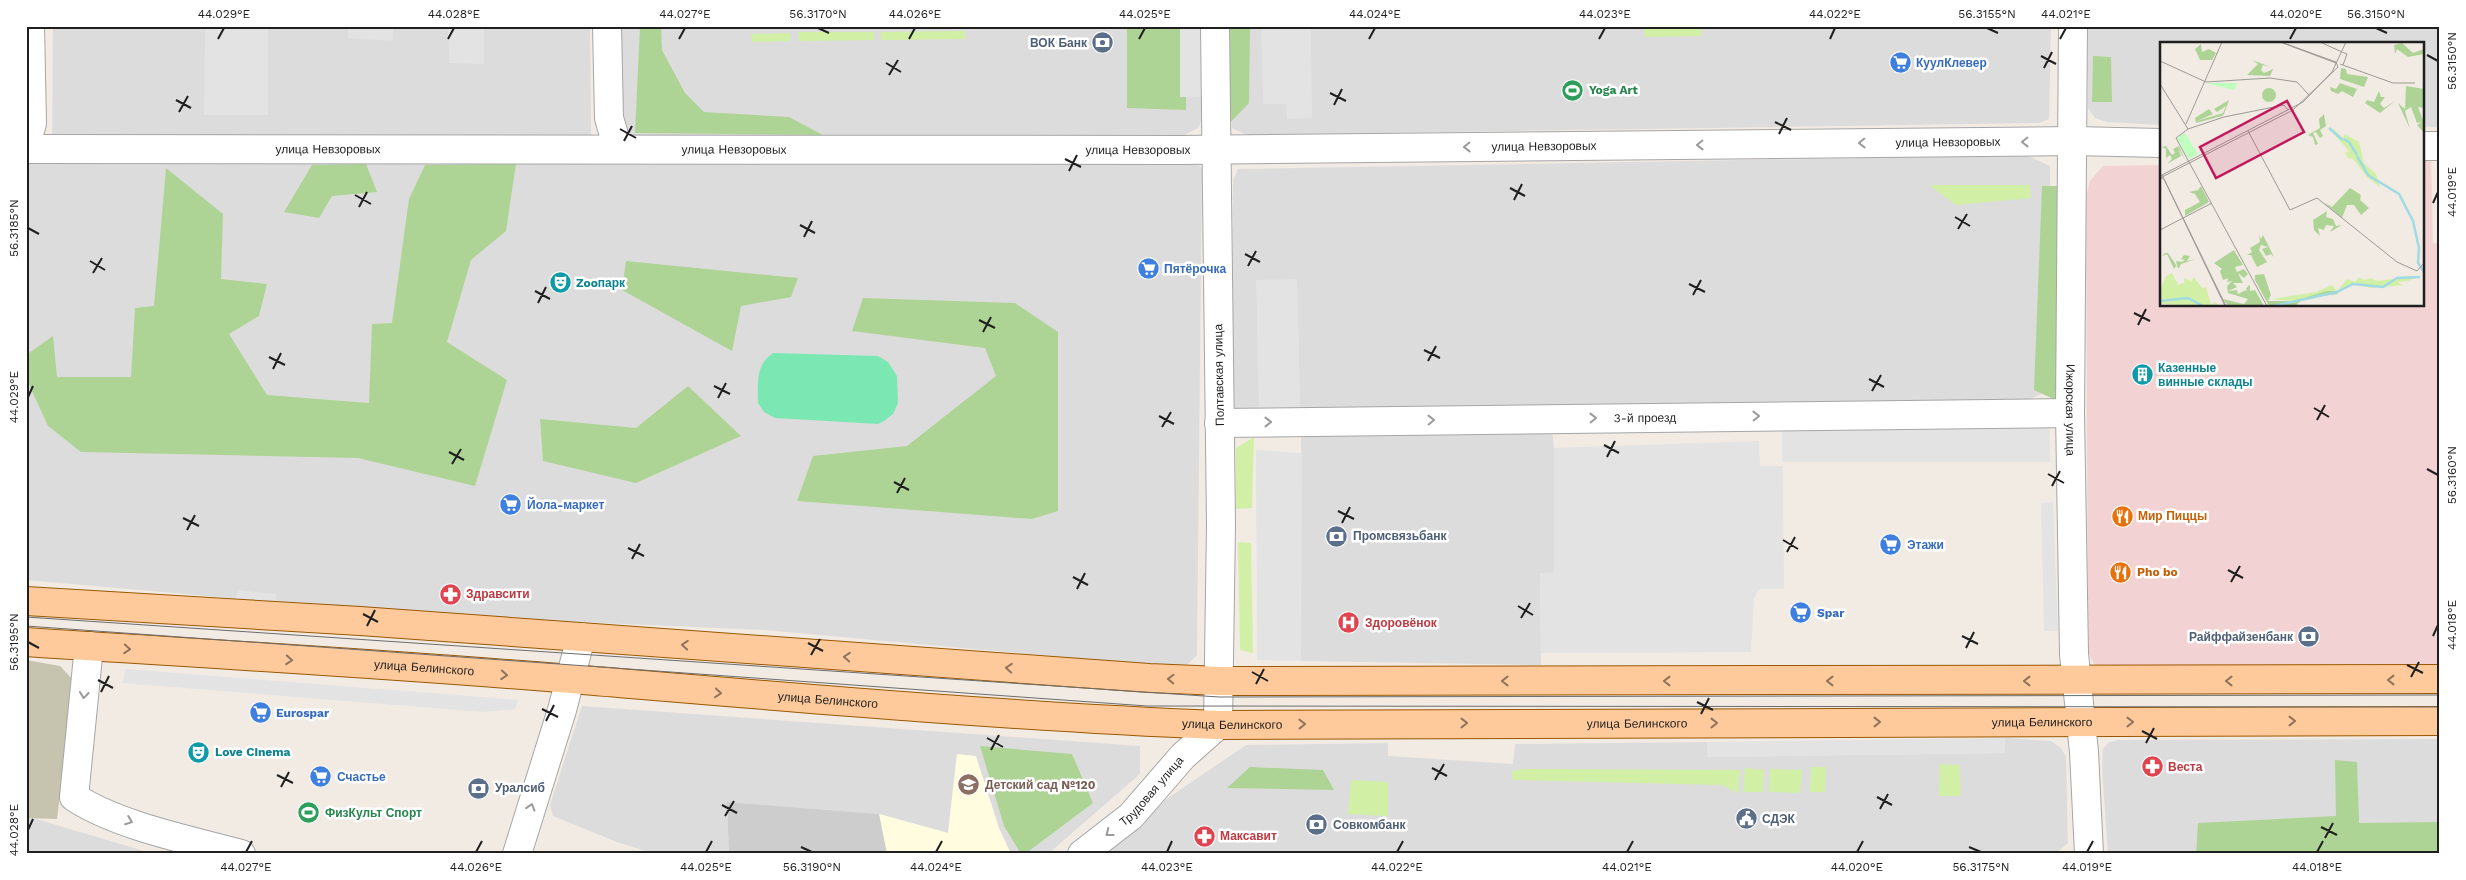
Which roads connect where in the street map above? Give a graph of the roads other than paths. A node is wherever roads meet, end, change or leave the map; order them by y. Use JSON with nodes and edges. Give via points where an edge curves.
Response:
{"nodes":[{"id":1,"x":30,"y":26,"type":"edge"},
{"id":2,"x":606,"y":26,"type":"edge"},
{"id":3,"x":1215,"y":26,"type":"edge"},
{"id":4,"x":2073,"y":26,"type":"edge"},
{"id":5,"x":2073,"y":141,"type":"junction"},
{"id":6,"x":2160,"y":143,"type":"edge"},
{"id":7,"x":2424,"y":146,"type":"edge"},
{"id":8,"x":2440,"y":146,"type":"edge"},
{"id":9,"x":26,"y":147,"type":"edge"},
{"id":10,"x":618,"y":149,"type":"junction"},
{"id":11,"x":1217,"y":150,"type":"junction"},
{"id":12,"x":2070,"y":413,"type":"junction"},
{"id":13,"x":1219,"y":422,"type":"junction"},
{"id":14,"x":26,"y":601,"type":"edge"},
{"id":15,"x":581,"y":637,"type":"junction"},
{"id":16,"x":26,"y":642,"type":"edge"},
{"id":17,"x":89,"y":646,"type":"junction"},
{"id":18,"x":569,"y":679,"type":"junction"},
{"id":19,"x":2440,"y":679,"type":"edge"},
{"id":20,"x":1220,"y":681,"type":"junction"},
{"id":21,"x":2076,"y":681,"type":"junction"},
{"id":22,"x":2440,"y":721,"type":"edge"},
{"id":23,"x":2081,"y":722,"type":"junction"},
{"id":24,"x":1218,"y":725,"type":"junction"},
{"id":25,"x":180,"y":846,"type":"edge"},
{"id":26,"x":241,"y":854,"type":"edge"},
{"id":27,"x":517,"y":854,"type":"edge"},
{"id":28,"x":1082,"y":854,"type":"edge"},
{"id":29,"x":2089,"y":854,"type":"edge"}],
"edges":[{"from":1,"to":9,"type":"street","via":[[32,123]]},
{"from":2,"to":10,"type":"street","via":[[609,118]]},
{"from":3,"to":11,"type":"street","name":"Полтавская улица"},
{"from":4,"to":5,"type":"street","name":"Ижорская улица"},
{"from":5,"to":6,"type":"street","name":"улица Невзоровых"},
{"from":5,"to":11,"type":"street","name":"улица Невзоровых","one_way":true},
{"from":5,"to":12,"type":"street","name":"Ижорская улица"},
{"from":7,"to":8,"type":"street"},
{"from":9,"to":10,"type":"street","name":"улица Невзоровых"},
{"from":10,"to":11,"type":"street","name":"улица Невзоровых"},
{"from":11,"to":13,"type":"street","name":"Полтавская улица"},
{"from":13,"to":12,"type":"street","name":"3-й проезд","one_way":true},
{"from":12,"to":21,"type":"street","name":"Ижорская улица"},
{"from":13,"to":20,"type":"street","name":"Полтавская улица"},
{"from":14,"to":15,"type":"main road"},
{"from":15,"to":18,"type":"street"},
{"from":20,"to":15,"type":"main road","one_way":true},
{"from":16,"to":17,"type":"main road","name":"улица Белинского"},
{"from":17,"to":18,"type":"main road","name":"улица Белинского","one_way":true},
{"from":17,"to":25,"type":"street","one_way":true,"via":[[74,797]]},
{"from":18,"to":24,"type":"main road","name":"улица Белинского","one_way":true,"via":[[789,698]]},
{"from":27,"to":18,"type":"street","one_way":true},
{"from":19,"to":21,"type":"main road","one_way":true},
{"from":21,"to":20,"type":"main road","one_way":true},
{"from":20,"to":24,"type":"street","name":"Полтавская улица"},
{"from":21,"to":23,"type":"street","name":"Ижорская улица"},
{"from":23,"to":22,"type":"main road","name":"улица Белинского","one_way":true},
{"from":24,"to":23,"type":"main road","name":"улица Белинского","one_way":true},
{"from":23,"to":29,"type":"street","name":"Ижорская улица"},
{"from":24,"to":28,"type":"street","name":"Трудовая улица","one_way":true,"via":[[1183,756],[1131,816]]},
{"from":25,"to":26,"type":"street"}]}
